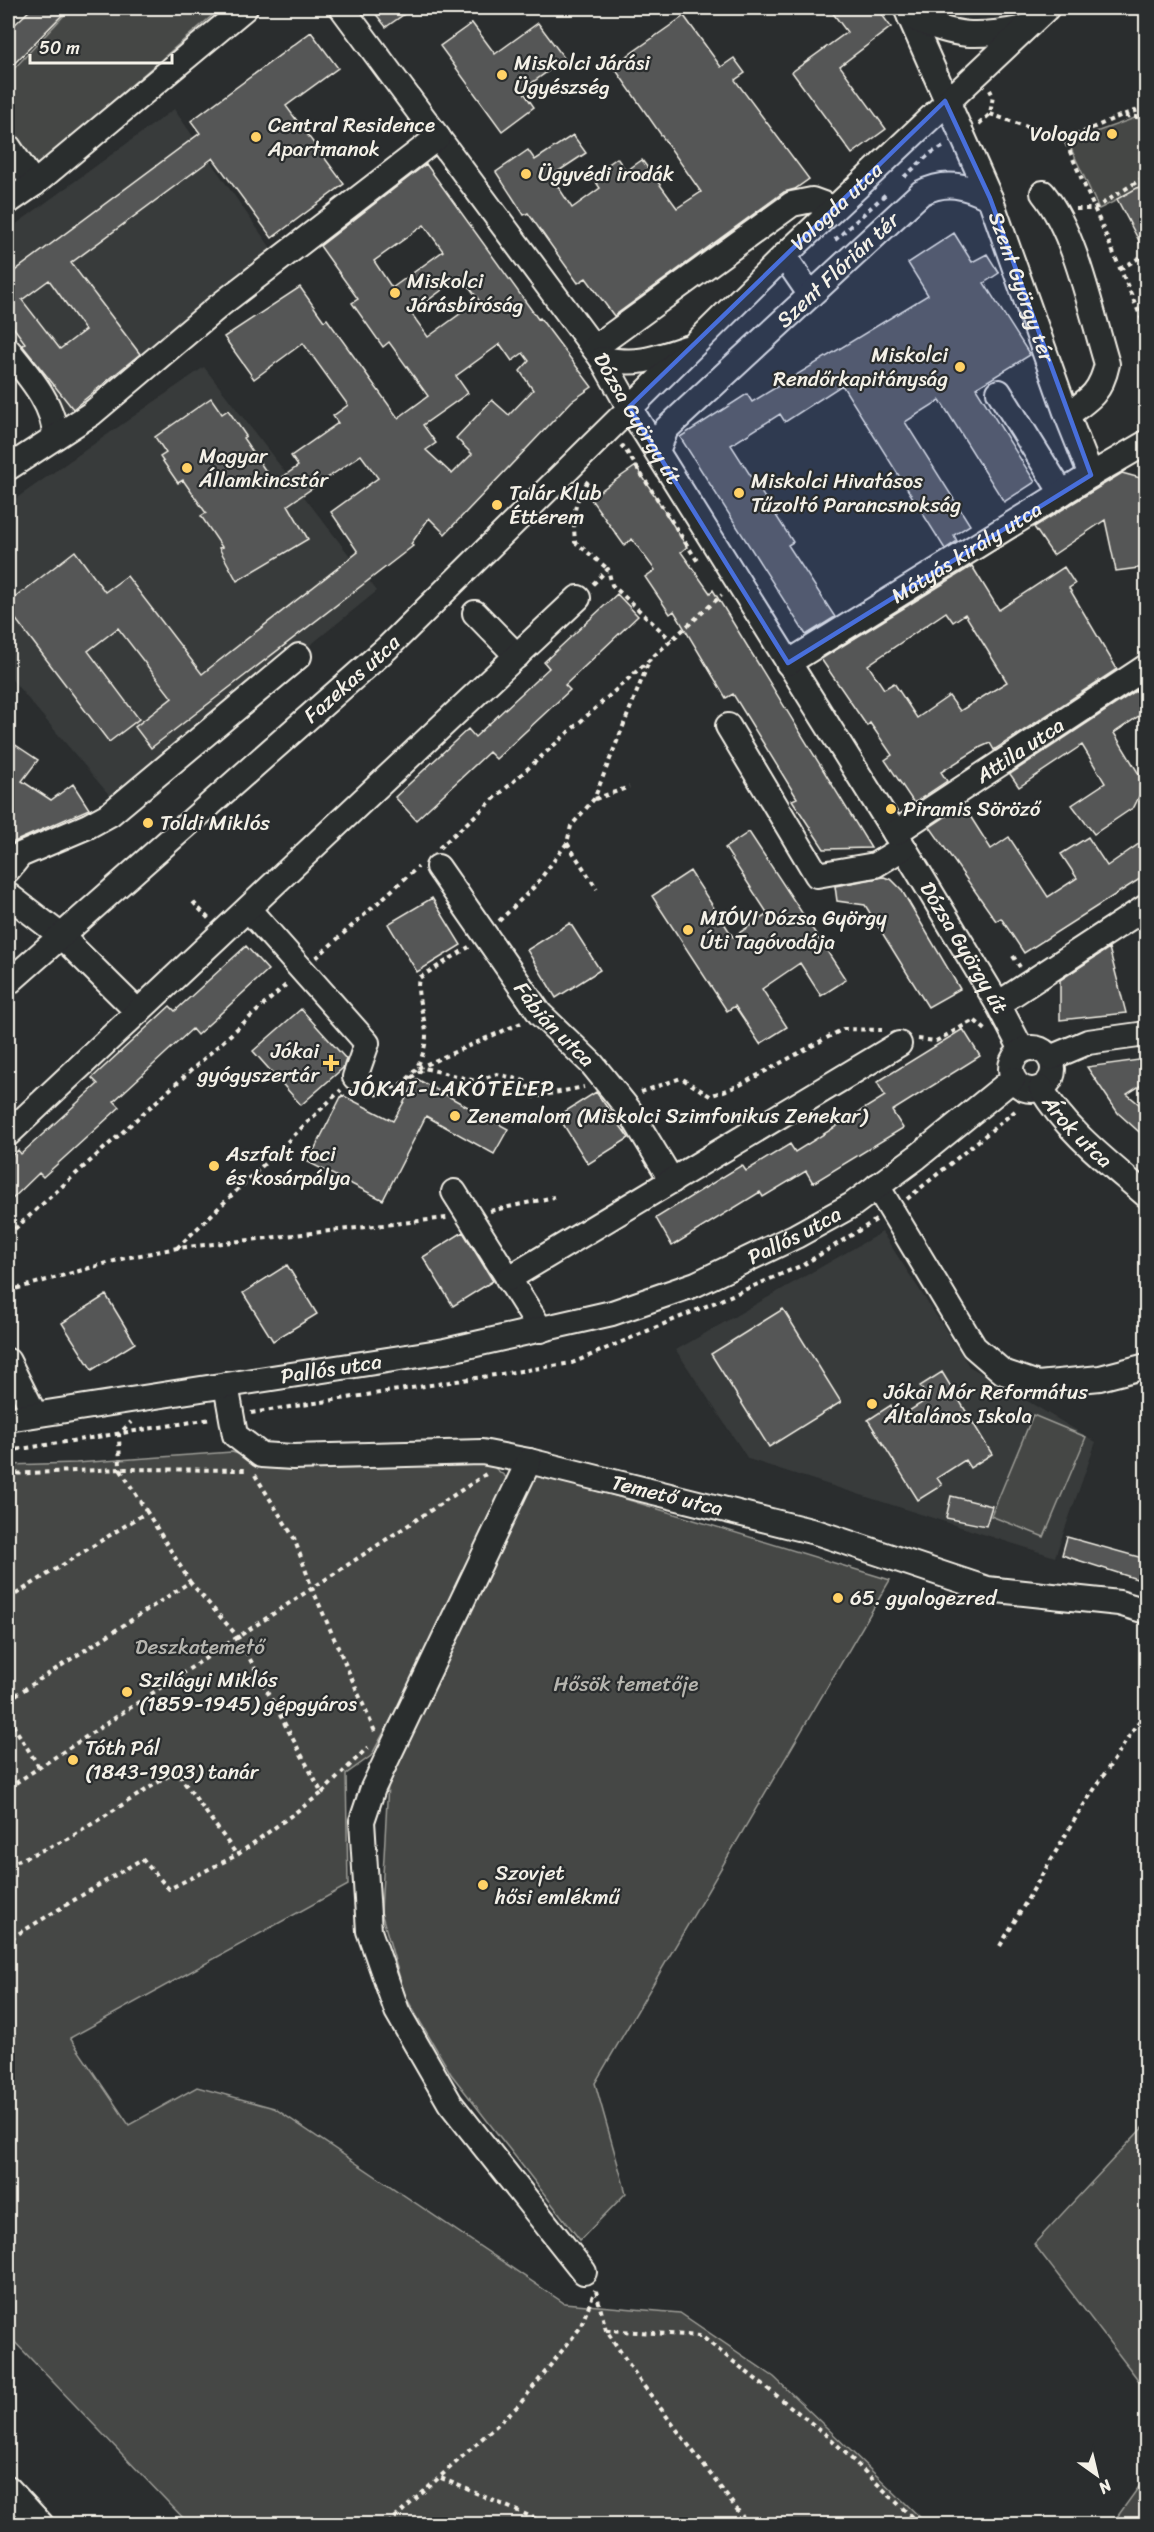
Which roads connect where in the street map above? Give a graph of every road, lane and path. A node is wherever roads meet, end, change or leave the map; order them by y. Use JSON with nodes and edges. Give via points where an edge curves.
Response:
{"nodes":[{"id":1,"x":245,"y":8,"type":"edge"},
{"id":2,"x":342,"y":8,"type":"edge"},
{"id":3,"x":1047,"y":8,"type":"edge"},
{"id":4,"x":908,"y":12,"type":"edge"},
{"id":5,"x":1025,"y":28,"type":"junction"},
{"id":6,"x":945,"y":100,"type":"junction"},
{"id":7,"x":1146,"y":108,"type":"edge"},
{"id":8,"x":990,"y":114,"type":"dead end"},
{"id":9,"x":1122,"y":115,"type":"junction"},
{"id":10,"x":1146,"y":118,"type":"edge"},
{"id":11,"x":438,"y":137,"type":"junction"},
{"id":12,"x":1065,"y":140,"type":"junction"},
{"id":13,"x":8,"y":146,"type":"edge"},
{"id":14,"x":34,"y":184,"type":"junction"},
{"id":15,"x":1043,"y":193,"type":"dead end"},
{"id":16,"x":990,"y":198,"type":"junction"},
{"id":17,"x":8,"y":202,"type":"edge"},
{"id":18,"x":834,"y":208,"type":"junction"},
{"id":19,"x":1146,"y":254,"type":"edge"},
{"id":20,"x":784,"y":256,"type":"junction"},
{"id":21,"x":1120,"y":269,"type":"junction"},
{"id":22,"x":810,"y":294,"type":"junction"},
{"id":23,"x":1146,"y":329,"type":"edge"},
{"id":24,"x":691,"y":346,"type":"junction"},
{"id":25,"x":8,"y":350,"type":"edge"},
{"id":26,"x":598,"y":353,"type":"junction"},
{"id":27,"x":999,"y":392,"type":"dead end"},
{"id":28,"x":629,"y":407,"type":"junction"},
{"id":29,"x":1067,"y":415,"type":"junction"},
{"id":30,"x":55,"y":436,"type":"junction"},
{"id":31,"x":1146,"y":443,"type":"edge"},
{"id":32,"x":657,"y":451,"type":"junction"},
{"id":33,"x":615,"y":453,"type":"dead end"},
{"id":34,"x":8,"y":468,"type":"edge"},
{"id":35,"x":1091,"y":475,"type":"junction"},
{"id":36,"x":592,"y":476,"type":"dead end"},
{"id":37,"x":1062,"y":493,"type":"junction"},
{"id":38,"x":701,"y":566,"type":"dead end"},
{"id":39,"x":608,"y":569,"type":"junction"},
{"id":40,"x":744,"y":590,"type":"junction"},
{"id":41,"x":578,"y":598,"type":"joint"},
{"id":42,"x":475,"y":613,"type":"dead end"},
{"id":43,"x":671,"y":640,"type":"junction"},
{"id":44,"x":299,"y":656,"type":"dead end"},
{"id":45,"x":517,"y":656,"type":"junction"},
{"id":46,"x":651,"y":658,"type":"junction"},
{"id":47,"x":788,"y":663,"type":"junction"},
{"id":48,"x":1146,"y":667,"type":"edge"},
{"id":49,"x":728,"y":726,"type":"dead end"},
{"id":50,"x":629,"y":786,"type":"dead end"},
{"id":51,"x":594,"y":799,"type":"junction"},
{"id":52,"x":899,"y":841,"type":"junction"},
{"id":53,"x":567,"y":843,"type":"junction"},
{"id":54,"x":431,"y":861,"type":"junction"},
{"id":55,"x":8,"y":870,"type":"edge"},
{"id":56,"x":597,"y":889,"type":"dead end"},
{"id":57,"x":8,"y":895,"type":"edge"},
{"id":58,"x":1146,"y":907,"type":"edge"},
{"id":59,"x":248,"y":909,"type":"junction"},
{"id":60,"x":510,"y":911,"type":"dead end"},
{"id":61,"x":60,"y":935,"type":"junction"},
{"id":62,"x":302,"y":970,"type":"junction"},
{"id":63,"x":419,"y":978,"type":"dead end"},
{"id":64,"x":8,"y":983,"type":"edge"},
{"id":65,"x":998,"y":1004,"type":"junction"},
{"id":66,"x":138,"y":1012,"type":"junction"},
{"id":67,"x":540,"y":1014,"type":"junction"},
{"id":68,"x":1146,"y":1034,"type":"edge"},
{"id":69,"x":899,"y":1038,"type":"junction"},
{"id":70,"x":994,"y":1038,"type":"dead end"},
{"id":71,"x":1022,"y":1050,"type":"junction"},
{"id":72,"x":1050,"y":1058,"type":"junction"},
{"id":73,"x":417,"y":1068,"type":"junction"},
{"id":74,"x":1013,"y":1079,"type":"junction"},
{"id":75,"x":406,"y":1082,"type":"junction"},
{"id":76,"x":606,"y":1082,"type":"junction"},
{"id":77,"x":360,"y":1085,"type":"joint"},
{"id":78,"x":1041,"y":1088,"type":"junction"},
{"id":79,"x":375,"y":1096,"type":"dead end"},
{"id":80,"x":8,"y":1134,"type":"edge"},
{"id":81,"x":672,"y":1181,"type":"junction"},
{"id":82,"x":877,"y":1186,"type":"junction"},
{"id":83,"x":454,"y":1192,"type":"dead end"},
{"id":84,"x":1146,"y":1195,"type":"edge"},
{"id":85,"x":554,"y":1197,"type":"dead end"},
{"id":86,"x":469,"y":1215,"type":"junction"},
{"id":87,"x":8,"y":1235,"type":"edge"},
{"id":88,"x":177,"y":1248,"type":"junction"},
{"id":89,"x":508,"y":1279,"type":"junction"},
{"id":90,"x":8,"y":1291,"type":"edge"},
{"id":91,"x":541,"y":1330,"type":"junction"},
{"id":92,"x":8,"y":1361,"type":"edge"},
{"id":93,"x":1146,"y":1366,"type":"edge"},
{"id":94,"x":226,"y":1385,"type":"junction"},
{"id":95,"x":34,"y":1413,"type":"junction"},
{"id":96,"x":8,"y":1419,"type":"edge"},
{"id":97,"x":119,"y":1434,"type":"dead end"},
{"id":98,"x":519,"y":1459,"type":"junction"},
{"id":99,"x":120,"y":1469,"type":"junction"},
{"id":100,"x":8,"y":1474,"type":"edge"},
{"id":101,"x":147,"y":1512,"type":"junction"},
{"id":102,"x":190,"y":1582,"type":"junction"},
{"id":103,"x":312,"y":1588,"type":"junction"},
{"id":104,"x":8,"y":1599,"type":"edge"},
{"id":105,"x":1146,"y":1611,"type":"edge"},
{"id":106,"x":238,"y":1637,"type":"junction"},
{"id":107,"x":8,"y":1700,"type":"edge"},
{"id":108,"x":1146,"y":1711,"type":"edge"},
{"id":109,"x":8,"y":1717,"type":"edge"},
{"id":110,"x":377,"y":1737,"type":"dead end"},
{"id":111,"x":369,"y":1745,"type":"dead end"},
{"id":112,"x":39,"y":1767,"type":"junction"},
{"id":113,"x":8,"y":1788,"type":"edge"},
{"id":114,"x":322,"y":1794,"type":"junction"},
{"id":115,"x":237,"y":1855,"type":"junction"},
{"id":116,"x":8,"y":1865,"type":"edge"},
{"id":117,"x":8,"y":1940,"type":"edge"},
{"id":118,"x":1000,"y":1946,"type":"dead end"},
{"id":119,"x":8,"y":2026,"type":"edge"},
{"id":120,"x":15,"y":2037,"type":"dead end"},
{"id":121,"x":590,"y":2281,"type":"junction"},
{"id":122,"x":606,"y":2330,"type":"junction"},
{"id":123,"x":441,"y":2478,"type":"junction"},
{"id":124,"x":8,"y":2488,"type":"edge"},
{"id":125,"x":41,"y":2524,"type":"edge"},
{"id":126,"x":388,"y":2524,"type":"edge"},
{"id":127,"x":548,"y":2524,"type":"edge"},
{"id":128,"x":748,"y":2524,"type":"edge"},
{"id":129,"x":919,"y":2524,"type":"edge"}],
"edges":[{"from":1,"to":14,"type":"street"},
{"from":2,"to":11,"type":"street","name":"Dózsa György út"},
{"from":3,"to":5,"type":"street","name":"Vologda utca"},
{"from":4,"to":5,"type":"street","via":[[942,31],[968,35],[985,36]]},
{"from":4,"to":6,"type":"street","name":"Szent György tér"},
{"from":5,"to":6,"type":"street","name":"Vologda utca"},
{"from":6,"to":16,"type":"street","name":"Szent György tér"},
{"from":6,"to":18,"type":"street","name":"Vologda utca"},
{"from":7,"to":9,"type":"path"},
{"from":8,"to":12,"type":"path"},
{"from":9,"to":10,"type":"path"},
{"from":9,"to":12,"type":"path"},
{"from":11,"to":26,"type":"street","name":"Dózsa György út"},
{"from":11,"to":30,"type":"street","via":[[220,305],[91,414]]},
{"from":12,"to":21,"type":"path"},
{"from":13,"to":14,"type":"street"},
{"from":14,"to":17,"type":"street"},
{"from":15,"to":29,"type":"street","via":[[1056,209],[1068,239],[1107,364],[1103,383]]},
{"from":16,"to":22,"type":"street","name":"Szent Flórián tér","via":[[970,188],[949,184],[921,193]]},
{"from":16,"to":29,"type":"street","name":"Szent György tér"},
{"from":18,"to":20,"type":"street","name":"Vologda utca"},
{"from":18,"to":26,"type":"street","via":[[812,200],[792,204]]},
{"from":19,"to":21,"type":"path"},
{"from":20,"to":22,"type":"street"},
{"from":20,"to":24,"type":"street","name":"Vologda utca"},
{"from":21,"to":23,"type":"path"},
{"from":22,"to":32,"type":"street","name":"Szent Flórián tér","via":[[666,429]]},
{"from":24,"to":26,"type":"street","via":[[644,362],[626,363]]},
{"from":24,"to":28,"type":"street","name":"Vologda utca"},
{"from":25,"to":30,"type":"street","via":[[48,407],[55,422]]},
{"from":26,"to":28,"type":"street","name":"Dózsa György út"},
{"from":27,"to":37,"type":"street"},
{"from":28,"to":32,"type":"street","name":"Dózsa György út"},
{"from":28,"to":61,"type":"street","name":"Fazekas utca","via":[[387,648]]},
{"from":29,"to":35,"type":"street","name":"Szent György tér"},
{"from":30,"to":34,"type":"street"},
{"from":31,"to":35,"type":"street","name":"Mátyás király utca"},
{"from":32,"to":40,"type":"street","name":"Dózsa György út"},
{"from":33,"to":38,"type":"path","via":[[624,446]]},
{"from":35,"to":37,"type":"street","name":"Mátyás király utca"},
{"from":36,"to":39,"type":"path","via":[[579,493],[573,516],[575,542]]},
{"from":37,"to":47,"type":"street","name":"Mátyás király utca"},
{"from":39,"to":41,"type":"path"},
{"from":39,"to":43,"type":"path","via":[[612,585]]},
{"from":40,"to":43,"type":"path","via":[[720,596]]},
{"from":40,"to":47,"type":"street","name":"Dózsa György út"},
{"from":41,"to":45,"type":"street"},
{"from":42,"to":45,"type":"street"},
{"from":43,"to":46,"type":"path"},
{"from":44,"to":55,"type":"street","via":[[110,814],[20,855]]},
{"from":45,"to":59,"type":"street"},
{"from":46,"to":51,"type":"path"},
{"from":46,"to":54,"type":"path"},
{"from":47,"to":52,"type":"street","name":"Dózsa György út"},
{"from":48,"to":52,"type":"street","name":"Attila utca"},
{"from":49,"to":52,"type":"street","via":[[816,875],[875,865]]},
{"from":50,"to":51,"type":"path"},
{"from":51,"to":53,"type":"path","via":[[571,826]]},
{"from":52,"to":65,"type":"street","name":"Dózsa György út"},
{"from":53,"to":56,"type":"path"},
{"from":53,"to":60,"type":"path","via":[[535,886]]},
{"from":54,"to":62,"type":"path"},
{"from":54,"to":67,"type":"street","name":"Fábián utca"},
{"from":57,"to":61,"type":"street"},
{"from":58,"to":65,"type":"street"},
{"from":59,"to":62,"type":"street"},
{"from":59,"to":66,"type":"street"},
{"from":61,"to":64,"type":"street","name":"Fazekas utca"},
{"from":61,"to":66,"type":"street"},
{"from":62,"to":77,"type":"street","via":[[367,1043]]},
{"from":62,"to":87,"type":"path"},
{"from":63,"to":73,"type":"path","via":[[426,1035]]},
{"from":65,"to":71,"type":"street","name":"Dózsa György út"},
{"from":66,"to":80,"type":"street"},
{"from":67,"to":73,"type":"path"},
{"from":67,"to":76,"type":"street","name":"Fábián utca"},
{"from":68,"to":72,"type":"street","via":[[1088,1042]]},
{"from":69,"to":70,"type":"path","via":[[936,1041],[974,1020]]},
{"from":69,"to":76,"type":"path","via":[[843,1029],[740,1085],[710,1096],[681,1078],[644,1093]]},
{"from":69,"to":81,"type":"street"},
{"from":71,"to":72,"type":"street","via":[[1037,1048]]},
{"from":71,"to":74,"type":"street","via":[[1012,1063]]},
{"from":72,"to":78,"type":"street","via":[[1052,1074]]},
{"from":73,"to":75,"type":"path"},
{"from":74,"to":78,"type":"street","via":[[1025,1088]]},
{"from":74,"to":82,"type":"street","name":"Pallós utca"},
{"from":75,"to":76,"type":"path","via":[[424,1068],[476,1081],[497,1074],[525,1081],[534,1097]]},
{"from":75,"to":79,"type":"path"},
{"from":76,"to":81,"type":"street","name":"Fábián utca","via":[[629,1110]]},
{"from":77,"to":88,"type":"path"},
{"from":78,"to":84,"type":"street","name":"Árok utca","via":[[1052,1107]]},
{"from":81,"to":89,"type":"street"},
{"from":82,"to":91,"type":"street","name":"Pallós utca","via":[[852,1205],[796,1236],[696,1284],[612,1313]]},
{"from":82,"to":93,"type":"street","via":[[974,1347],[1003,1372],[1038,1384],[1100,1378]]},
{"from":83,"to":86,"type":"street"},
{"from":85,"to":86,"type":"path"},
{"from":86,"to":88,"type":"path"},
{"from":86,"to":89,"type":"street"},
{"from":88,"to":90,"type":"path","via":[[125,1258]]},
{"from":89,"to":91,"type":"street"},
{"from":91,"to":94,"type":"street","name":"Pallós utca","via":[[445,1351]]},
{"from":92,"to":95,"type":"street"},
{"from":94,"to":95,"type":"street","name":"Pallós utca"},
{"from":94,"to":98,"type":"street","name":"Temető utca","via":[[235,1435],[261,1455],[482,1452]]},
{"from":95,"to":96,"type":"street","name":"Pallós utca"},
{"from":97,"to":99,"type":"path"},
{"from":98,"to":103,"type":"path"},
{"from":98,"to":105,"type":"street","name":"Temető utca","via":[[819,1533],[987,1589],[1119,1603]]},
{"from":98,"to":121,"type":"street","via":[[373,1788],[362,1821],[368,1920],[397,2012],[450,2103]]},
{"from":99,"to":100,"type":"path"},
{"from":99,"to":101,"type":"path"},
{"from":99,"to":103,"type":"path","via":[[252,1470],[294,1538]]},
{"from":101,"to":102,"type":"path"},
{"from":101,"to":104,"type":"path"},
{"from":102,"to":106,"type":"path"},
{"from":102,"to":107,"type":"path"},
{"from":103,"to":106,"type":"path"},
{"from":103,"to":110,"type":"path"},
{"from":106,"to":112,"type":"path"},
{"from":106,"to":114,"type":"path"},
{"from":108,"to":118,"type":"path","via":[[1078,1814]]},
{"from":109,"to":112,"type":"path"},
{"from":111,"to":114,"type":"path"},
{"from":112,"to":113,"type":"path"},
{"from":114,"to":115,"type":"path"},
{"from":115,"to":116,"type":"path","via":[[176,1771],[68,1839]]},
{"from":115,"to":117,"type":"path","via":[[170,1889],[142,1859]]},
{"from":119,"to":120,"type":"path"},
{"from":121,"to":122,"type":"path"},
{"from":121,"to":123,"type":"path","via":[[580,2328],[519,2404]]},
{"from":122,"to":128,"type":"path"},
{"from":122,"to":129,"type":"path","via":[[701,2336],[829,2436]]},
{"from":123,"to":126,"type":"path"},
{"from":123,"to":127,"type":"path"},
{"from":124,"to":125,"type":"street"}]}
